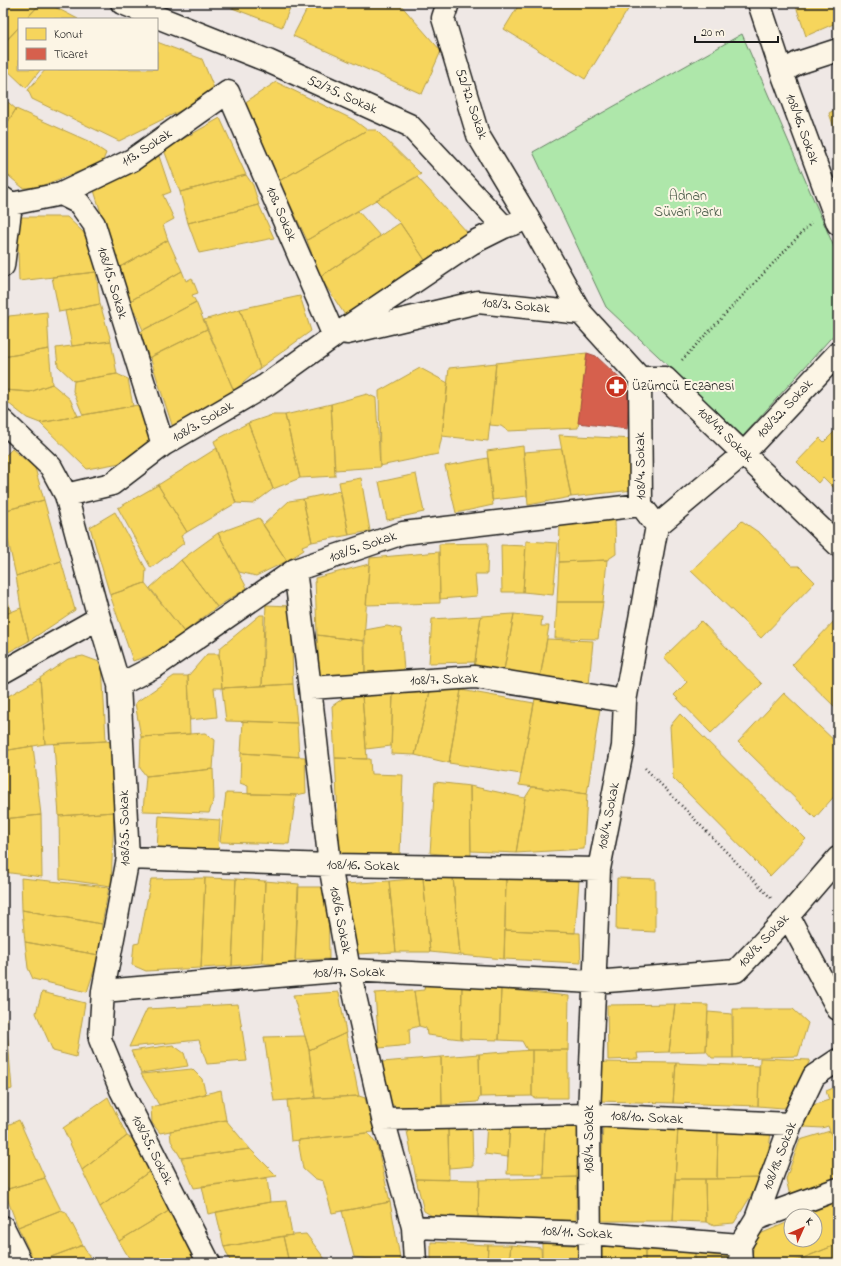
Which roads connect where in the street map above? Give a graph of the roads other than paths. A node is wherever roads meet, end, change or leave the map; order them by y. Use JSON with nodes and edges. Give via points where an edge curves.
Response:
{"nodes":[{"id":1,"x":122,"y":3,"type":"edge"},
{"id":2,"x":448,"y":3,"type":"edge"},
{"id":3,"x":759,"y":3,"type":"edge"},
{"id":4,"x":838,"y":50,"type":"edge"},
{"id":5,"x":783,"y":75,"type":"junction"},
{"id":6,"x":228,"y":92,"type":"joint"},
{"id":7,"x":61,"y":194,"type":"junction"},
{"id":8,"x":7,"y":201,"type":"edge"},
{"id":9,"x":529,"y":220,"type":"junction"},
{"id":10,"x":838,"y":224,"type":"edge"},
{"id":11,"x":504,"y":227,"type":"junction"},
{"id":12,"x":3,"y":266,"type":"edge"},
{"id":13,"x":581,"y":313,"type":"junction"},
{"id":14,"x":334,"y":336,"type":"junction"},
{"id":15,"x":838,"y":353,"type":"edge"},
{"id":16,"x":640,"y":378,"type":"junction"},
{"id":17,"x":6,"y":429,"type":"edge"},
{"id":18,"x":163,"y":445,"type":"junction"},
{"id":19,"x":744,"y":454,"type":"junction"},
{"id":20,"x":66,"y":495,"type":"junction"},
{"id":21,"x":641,"y":506,"type":"junction"},
{"id":22,"x":657,"y":526,"type":"junction"},
{"id":23,"x":838,"y":545,"type":"edge"},
{"id":24,"x":295,"y":570,"type":"junction"},
{"id":25,"x":99,"y":618,"type":"junction"},
{"id":26,"x":3,"y":672,"type":"edge"},
{"id":27,"x":119,"y":685,"type":"junction"},
{"id":28,"x":310,"y":688,"type":"junction"},
{"id":29,"x":625,"y":701,"type":"junction"},
{"id":30,"x":128,"y":858,"type":"junction"},
{"id":31,"x":838,"y":858,"type":"edge"},
{"id":32,"x":330,"y":865,"type":"junction"},
{"id":33,"x":599,"y":869,"type":"junction"},
{"id":34,"x":788,"y":916,"type":"junction"},
{"id":35,"x":349,"y":970,"type":"junction"},
{"id":36,"x":594,"y":982,"type":"junction"},
{"id":37,"x":104,"y":991,"type":"junction"},
{"id":38,"x":838,"y":1009,"type":"edge"},
{"id":39,"x":838,"y":1060,"type":"edge"},
{"id":40,"x":589,"y":1115,"type":"junction"},
{"id":41,"x":383,"y":1119,"type":"junction"},
{"id":42,"x":791,"y":1124,"type":"junction"},
{"id":43,"x":838,"y":1189,"type":"edge"},
{"id":44,"x":756,"y":1219,"type":"junction"},
{"id":45,"x":3,"y":1227,"type":"edge"},
{"id":46,"x":413,"y":1227,"type":"junction"},
{"id":47,"x":590,"y":1233,"type":"junction"},
{"id":48,"x":740,"y":1254,"type":"edge"},
{"id":49,"x":21,"y":1263,"type":"edge"},
{"id":50,"x":208,"y":1263,"type":"edge"},
{"id":51,"x":415,"y":1263,"type":"edge"},
{"id":52,"x":590,"y":1263,"type":"edge"}],
"edges":[{"from":1,"to":11,"type":"street","name":"52/75. Sokak","via":[[268,61],[410,125]]},
{"from":2,"to":9,"type":"street","name":"52/72. Sokak","via":[[443,18],[478,135]]},
{"from":3,"to":5,"type":"street","name":"108/46. Sokak"},
{"from":4,"to":5,"type":"street","via":[[798,63]]},
{"from":5,"to":10,"type":"street","name":"108/46. Sokak"},
{"from":6,"to":7,"type":"street","name":"113. Sokak","via":[[132,160]]},
{"from":6,"to":14,"type":"street","name":"108. Sokak"},
{"from":7,"to":8,"type":"street"},
{"from":7,"to":18,"type":"street","name":"108/15. Sokak","via":[[79,203],[94,224]]},
{"from":8,"to":12,"type":"street"},
{"from":9,"to":11,"type":"street"},
{"from":9,"to":13,"type":"street"},
{"from":11,"to":14,"type":"street","name":"108/3. Sokak","via":[[472,243]]},
{"from":13,"to":14,"type":"street","name":"108/3. Sokak","via":[[478,302]]},
{"from":13,"to":16,"type":"street"},
{"from":14,"to":18,"type":"street","name":"108/3. Sokak","via":[[266,385]]},
{"from":15,"to":19,"type":"street","name":"108/32. Sokak"},
{"from":16,"to":19,"type":"street","name":"108/49. Sokak","via":[[665,378]]},
{"from":16,"to":21,"type":"street","name":"108/4. Sokak"},
{"from":17,"to":20,"type":"street","name":"108/35. Sokak","via":[[51,466]]},
{"from":18,"to":20,"type":"street","name":"108/3. Sokak","via":[[112,484]]},
{"from":19,"to":22,"type":"street","name":"108/32. Sokak"},
{"from":19,"to":23,"type":"street","name":"108/49. Sokak"},
{"from":20,"to":25,"type":"street","name":"108/35. Sokak"},
{"from":21,"to":22,"type":"street","name":"108/4. Sokak"},
{"from":21,"to":24,"type":"street","name":"108/5. Sokak","via":[[403,533]]},
{"from":22,"to":29,"type":"street","name":"108/4. Sokak"},
{"from":24,"to":27,"type":"street","name":"108/5. Sokak","via":[[156,666]]},
{"from":24,"to":28,"type":"street","name":"108/6. Sokak"},
{"from":25,"to":26,"type":"street"},
{"from":25,"to":27,"type":"street","name":"108/35. Sokak"},
{"from":27,"to":30,"type":"street","name":"108/35. Sokak"},
{"from":28,"to":29,"type":"street","name":"108/7. Sokak","via":[[475,677]]},
{"from":28,"to":32,"type":"street","name":"108/6. Sokak"},
{"from":29,"to":33,"type":"street","name":"108/4. Sokak","via":[[623,746]]},
{"from":30,"to":32,"type":"street","name":"108/16. Sokak"},
{"from":30,"to":37,"type":"street","name":"108/35. Sokak"},
{"from":31,"to":34,"type":"street","name":"108/8. Sokak"},
{"from":32,"to":33,"type":"street","name":"108/16. Sokak"},
{"from":32,"to":35,"type":"street","name":"108/6. Sokak"},
{"from":33,"to":36,"type":"street","name":"108/4. Sokak"},
{"from":34,"to":36,"type":"street","name":"108/8. Sokak","via":[[736,971]]},
{"from":34,"to":38,"type":"street"},
{"from":35,"to":36,"type":"street","name":"108/17. Sokak"},
{"from":35,"to":37,"type":"street","name":"108/17. Sokak"},
{"from":35,"to":41,"type":"street","name":"108/6. Sokak"},
{"from":36,"to":40,"type":"street","name":"108/4. Sokak"},
{"from":37,"to":50,"type":"street","name":"108/35. Sokak","via":[[100,1039],[121,1090]]},
{"from":39,"to":42,"type":"street","name":"108/18. Sokak","via":[[814,1076]]},
{"from":40,"to":41,"type":"street","name":"108/10. Sokak"},
{"from":40,"to":42,"type":"street","name":"108/10. Sokak"},
{"from":40,"to":47,"type":"street","name":"108/4. Sokak"},
{"from":41,"to":46,"type":"street","name":"108/6. Sokak"},
{"from":42,"to":44,"type":"street","name":"108/18. Sokak"},
{"from":43,"to":44,"type":"street"},
{"from":44,"to":48,"type":"street","name":"108/18. Sokak"},
{"from":45,"to":49,"type":"street"},
{"from":46,"to":47,"type":"street","name":"108/11. Sokak"},
{"from":46,"to":51,"type":"street","name":"108/6. Sokak"},
{"from":47,"to":48,"type":"street","name":"108/11. Sokak"},
{"from":47,"to":52,"type":"street","name":"108/4. Sokak"}]}
